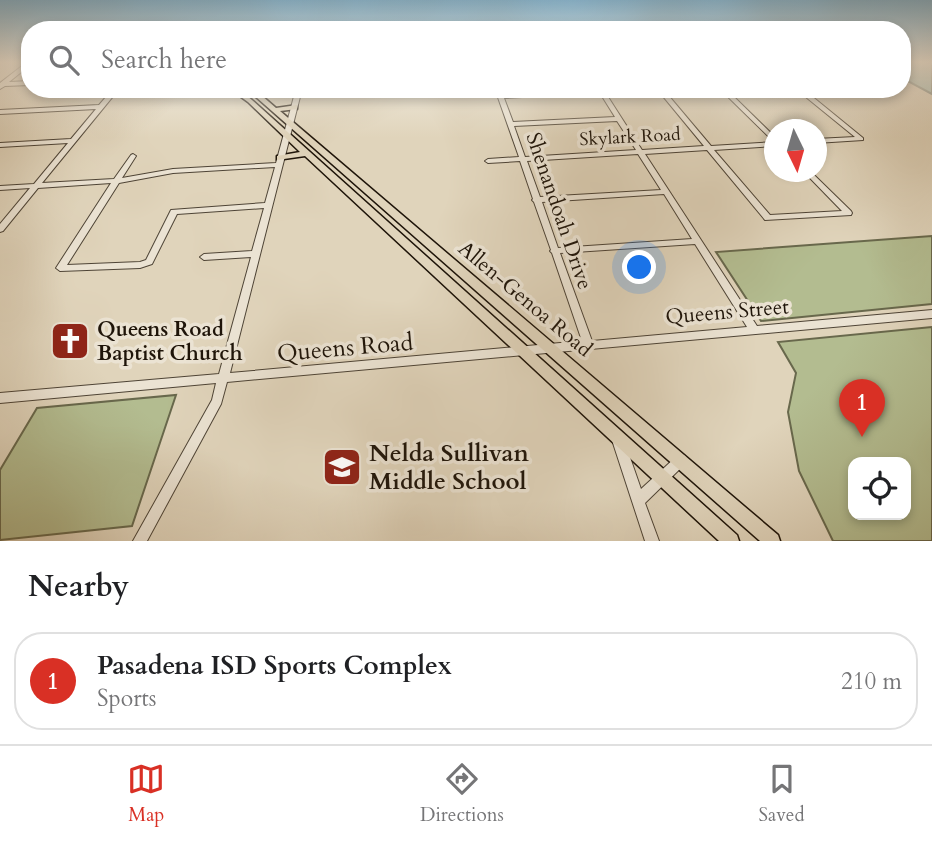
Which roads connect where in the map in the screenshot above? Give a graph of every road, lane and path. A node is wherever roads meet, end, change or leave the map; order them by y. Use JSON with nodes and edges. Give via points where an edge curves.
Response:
{"nodes":[{"id":1,"x":108,"y":98,"type":"edge"},
{"id":2,"x":246,"y":98,"type":"edge"},
{"id":3,"x":262,"y":98,"type":"joint"},
{"id":4,"x":296,"y":98,"type":"edge"},
{"id":5,"x":501,"y":98,"type":"edge"},
{"id":6,"x":606,"y":98,"type":"edge"},
{"id":7,"x":667,"y":98,"type":"edge"},
{"id":8,"x":732,"y":98,"type":"edge"},
{"id":9,"x":810,"y":98,"type":"edge"},
{"id":10,"x":250,"y":101,"type":"junction"},
{"id":11,"x":101,"y":107,"type":"junction"},
{"id":12,"x":294,"y":107,"type":"junction"},
{"id":13,"x":276,"y":110,"type":"junction"},
{"id":14,"x":0,"y":112,"type":"edge"},
{"id":15,"x":266,"y":116,"type":"junction"},
{"id":16,"x":619,"y":119,"type":"junction"},
{"id":17,"x":290,"y":121,"type":"junction"},
{"id":18,"x":511,"y":124,"type":"junction"},
{"id":19,"x":764,"y":131,"type":"edge"},
{"id":20,"x":287,"y":137,"type":"junction"},
{"id":21,"x":72,"y":141,"type":"junction"},
{"id":22,"x":827,"y":141,"type":"edge"},
{"id":23,"x":764,"y":143,"type":"edge"},
{"id":24,"x":314,"y":144,"type":"junction"},
{"id":25,"x":0,"y":145,"type":"edge"},
{"id":26,"x":709,"y":148,"type":"junction"},
{"id":27,"x":642,"y":152,"type":"junction"},
{"id":28,"x":305,"y":153,"type":"junction"},
{"id":29,"x":133,"y":156,"type":"dead end"},
{"id":30,"x":523,"y":159,"type":"junction"},
{"id":31,"x":279,"y":161,"type":"junction"},
{"id":32,"x":488,"y":161,"type":"dead end"},
{"id":33,"x":343,"y":169,"type":"junction"},
{"id":34,"x":329,"y":174,"type":"junction"},
{"id":35,"x":116,"y":181,"type":"junction"},
{"id":36,"x":818,"y":182,"type":"edge"},
{"id":37,"x":36,"y":186,"type":"junction"},
{"id":38,"x":0,"y":188,"type":"edge"},
{"id":39,"x":667,"y":191,"type":"junction"},
{"id":40,"x":536,"y":200,"type":"junction"},
{"id":41,"x":268,"y":205,"type":"junction"},
{"id":42,"x":0,"y":229,"type":"edge"},
{"id":43,"x":699,"y":241,"type":"junction"},
{"id":44,"x":433,"y":248,"type":"junction"},
{"id":45,"x":554,"y":251,"type":"junction"},
{"id":46,"x":256,"y":254,"type":"junction"},
{"id":47,"x":418,"y":256,"type":"junction"},
{"id":48,"x":204,"y":257,"type":"dead end"},
{"id":49,"x":932,"y":314,"type":"edge"},
{"id":50,"x":754,"y":329,"type":"junction"},
{"id":51,"x":588,"y":343,"type":"junction"},
{"id":52,"x":549,"y":347,"type":"junction"},
{"id":53,"x":526,"y":351,"type":"junction"},
{"id":54,"x":224,"y":379,"type":"junction"},
{"id":55,"x":0,"y":398,"type":"edge"},
{"id":56,"x":615,"y":433,"type":"junction"},
{"id":57,"x":681,"y":460,"type":"junction"},
{"id":58,"x":662,"y":476,"type":"junction"},
{"id":59,"x":638,"y":501,"type":"junction"},
{"id":60,"x":140,"y":541,"type":"edge"},
{"id":61,"x":652,"y":541,"type":"edge"},
{"id":62,"x":731,"y":541,"type":"edge"},
{"id":63,"x":772,"y":541,"type":"edge"}],
"edges":[{"from":1,"to":11,"type":"street"},
{"from":2,"to":10,"type":"main road","name":"Allen-Genoa Road"},
{"from":3,"to":10,"type":"main road"},
{"from":3,"to":13,"type":"main road","name":"Allen-Genoa Road"},
{"from":4,"to":12,"type":"street"},
{"from":5,"to":18,"type":"street","name":"Shenandoah Drive"},
{"from":6,"to":16,"type":"street"},
{"from":7,"to":26,"type":"street"},
{"from":8,"to":19,"type":"street"},
{"from":9,"to":22,"type":"street","via":[[861,139]]},
{"from":10,"to":15,"type":"main road","name":"Allen-Genoa Road"},
{"from":11,"to":14,"type":"street"},
{"from":11,"to":21,"type":"street"},
{"from":12,"to":13,"type":"main road"},
{"from":12,"to":17,"type":"street"},
{"from":13,"to":17,"type":"main road","name":"Allen-Genoa Road"},
{"from":15,"to":17,"type":"main road"},
{"from":15,"to":20,"type":"main road","name":"Allen-Genoa Road"},
{"from":16,"to":18,"type":"street"},
{"from":16,"to":27,"type":"street"},
{"from":17,"to":20,"type":"street"},
{"from":17,"to":24,"type":"main road","name":"Allen-Genoa Road"},
{"from":18,"to":30,"type":"street","name":"Shenandoah Drive"},
{"from":20,"to":24,"type":"main road"},
{"from":20,"to":28,"type":"main road","name":"Allen-Genoa Road"},
{"from":20,"to":31,"type":"street"},
{"from":21,"to":25,"type":"street"},
{"from":21,"to":37,"type":"street"},
{"from":23,"to":26,"type":"street","name":"Skylark Road"},
{"from":24,"to":33,"type":"main road","name":"Allen-Genoa Road"},
{"from":26,"to":27,"type":"street","name":"Skylark Road"},
{"from":26,"to":36,"type":"street","via":[[765,216],[773,219],[848,213]]},
{"from":27,"to":30,"type":"street","name":"Skylark Road"},
{"from":27,"to":39,"type":"street"},
{"from":28,"to":31,"type":"main road"},
{"from":28,"to":34,"type":"main road","name":"Allen-Genoa Road"},
{"from":29,"to":35,"type":"street"},
{"from":30,"to":32,"type":"street","name":"Skylark Road"},
{"from":30,"to":40,"type":"street","name":"Shenandoah Drive"},
{"from":31,"to":35,"type":"street"},
{"from":31,"to":41,"type":"street"},
{"from":33,"to":34,"type":"main road"},
{"from":33,"to":44,"type":"main road","name":"Allen-Genoa Road"},
{"from":34,"to":47,"type":"main road","name":"Allen-Genoa Road"},
{"from":35,"to":37,"type":"street"},
{"from":35,"to":41,"type":"street","via":[[60,268],[149,262],[174,212]]},
{"from":37,"to":38,"type":"street"},
{"from":37,"to":42,"type":"street"},
{"from":39,"to":40,"type":"street"},
{"from":39,"to":43,"type":"street"},
{"from":40,"to":45,"type":"street","name":"Shenandoah Drive"},
{"from":41,"to":46,"type":"street"},
{"from":43,"to":45,"type":"street"},
{"from":43,"to":50,"type":"street"},
{"from":44,"to":47,"type":"main road"},
{"from":44,"to":52,"type":"main road","name":"Allen-Genoa Road"},
{"from":45,"to":51,"type":"street","name":"Shenandoah Drive"},
{"from":46,"to":48,"type":"street"},
{"from":46,"to":54,"type":"street"},
{"from":47,"to":53,"type":"main road","name":"Allen-Genoa Road"},
{"from":49,"to":50,"type":"street","name":"Queens Street"},
{"from":50,"to":51,"type":"street","name":"Queens Street"},
{"from":51,"to":52,"type":"street","name":"Queens Street"},
{"from":52,"to":53,"type":"street","name":"Queens Street"},
{"from":52,"to":57,"type":"main road","name":"Allen-Genoa Road"},
{"from":53,"to":54,"type":"street","name":"Queens Road"},
{"from":53,"to":56,"type":"main road","name":"Allen-Genoa Road"},
{"from":54,"to":55,"type":"street","name":"Queens Road"},
{"from":54,"to":60,"type":"street","via":[[217,401]]},
{"from":56,"to":58,"type":"main road","name":"Allen-Genoa Road"},
{"from":56,"to":59,"type":"street"},
{"from":57,"to":58,"type":"street"},
{"from":57,"to":63,"type":"main road","name":"Allen-Genoa Road"},
{"from":58,"to":59,"type":"street"},
{"from":58,"to":62,"type":"main road","name":"Allen-Genoa Road"},
{"from":59,"to":61,"type":"street"}]}
